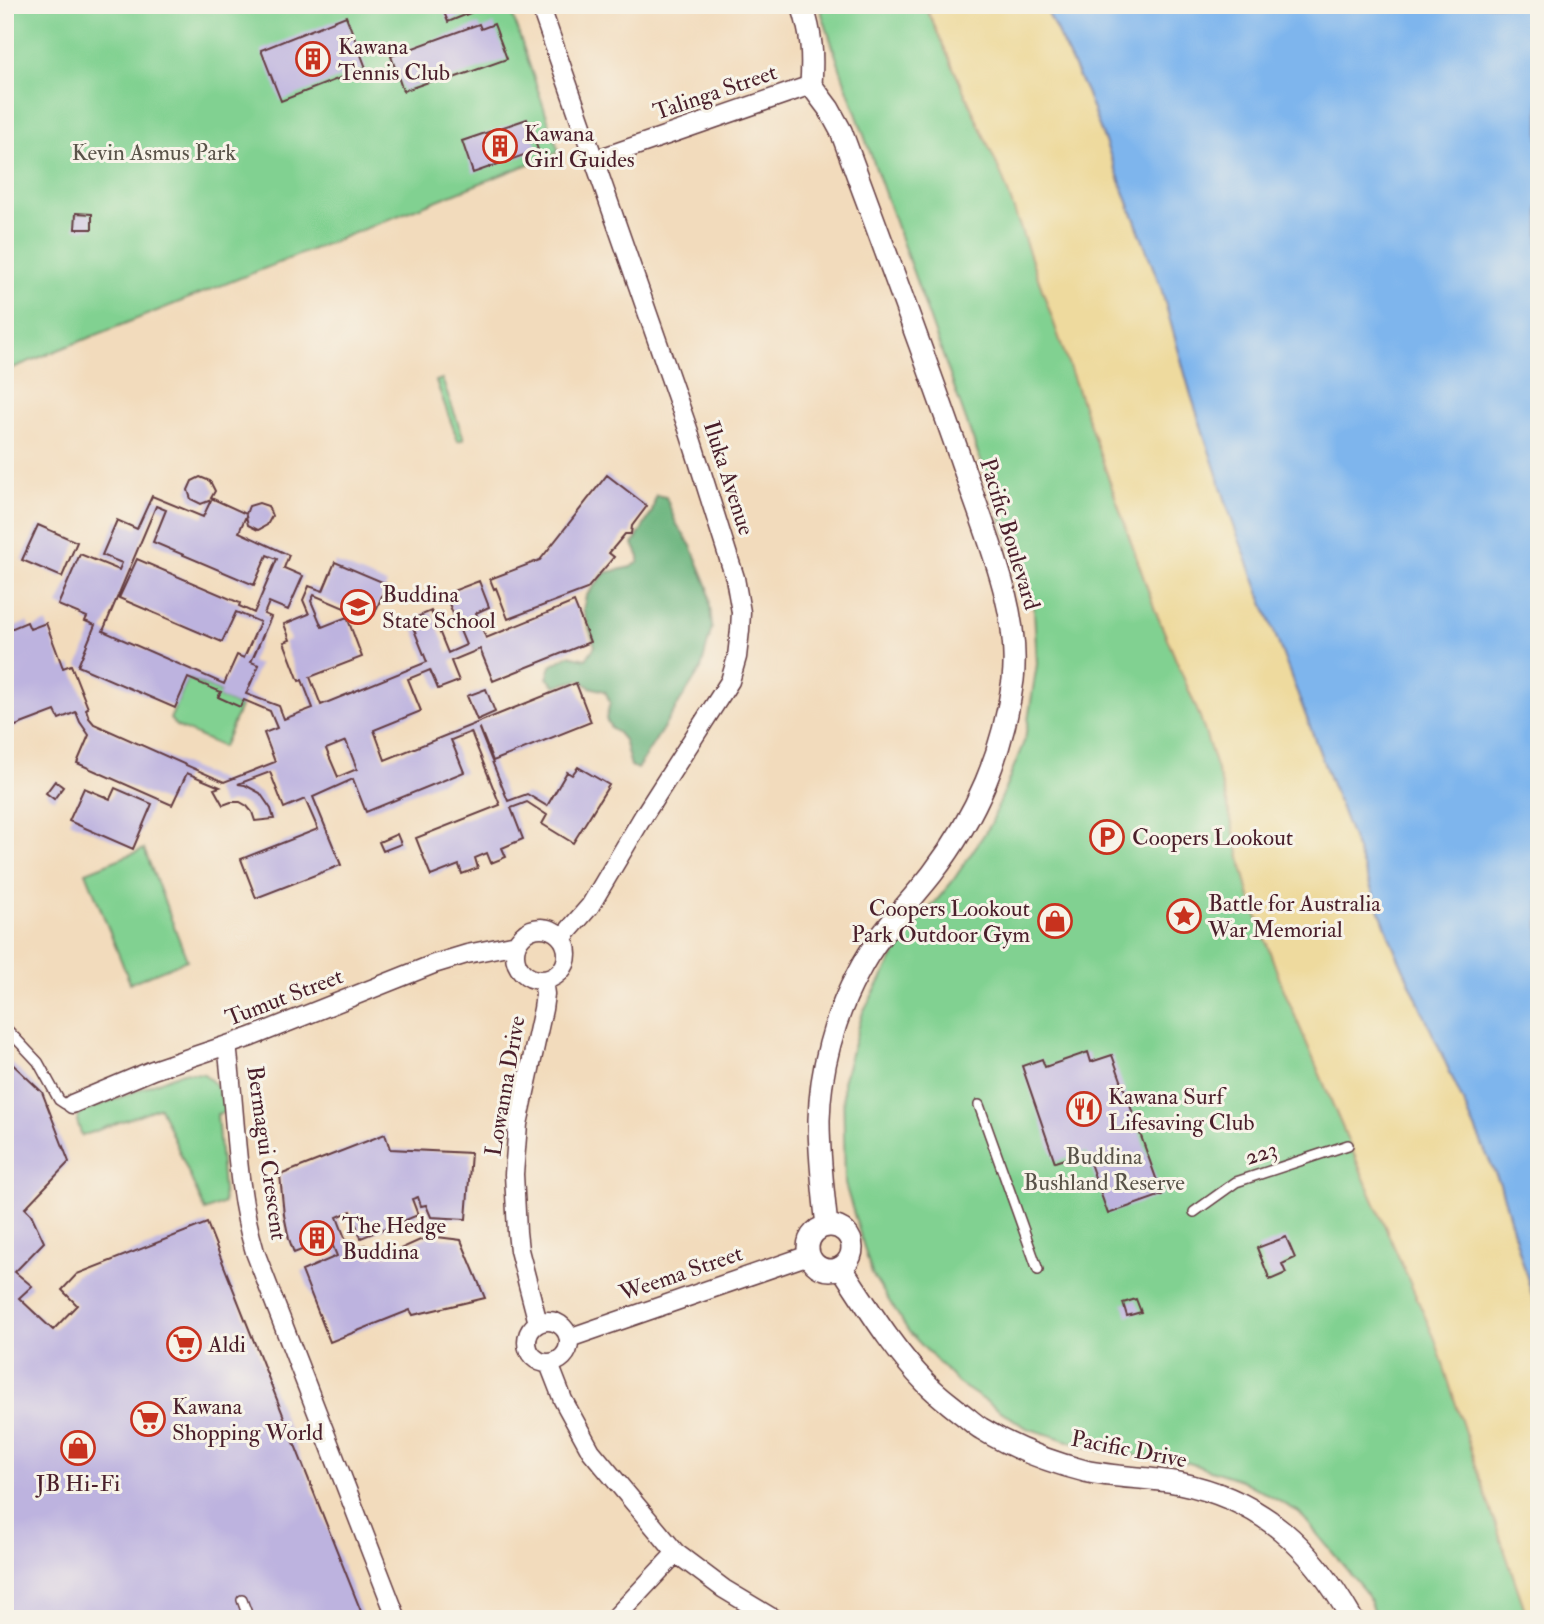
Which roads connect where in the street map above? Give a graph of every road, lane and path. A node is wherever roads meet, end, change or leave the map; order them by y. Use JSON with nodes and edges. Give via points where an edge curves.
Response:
{"nodes":[{"id":1,"x":540,"y":5,"type":"edge"},
{"id":2,"x":802,"y":5,"type":"edge"},
{"id":3,"x":811,"y":85,"type":"junction"},
{"id":4,"x":595,"y":160,"type":"junction"},
{"id":5,"x":562,"y":938,"type":"junction"},
{"id":6,"x":517,"y":944,"type":"junction"},
{"id":7,"x":544,"y":980,"type":"junction"},
{"id":8,"x":5,"y":1027,"type":"edge"},
{"id":9,"x":227,"y":1045,"type":"junction"},
{"id":10,"x":72,"y":1104,"type":"joint"},
{"id":11,"x":979,"y":1105,"type":"dead end"},
{"id":12,"x":1348,"y":1145,"type":"dead end"},
{"id":13,"x":1194,"y":1212,"type":"dead end"},
{"id":14,"x":827,"y":1226,"type":"junction"},
{"id":15,"x":809,"y":1255,"type":"junction"},
{"id":16,"x":841,"y":1267,"type":"junction"},
{"id":17,"x":1038,"y":1270,"type":"dead end"},
{"id":18,"x":538,"y":1323,"type":"junction"},
{"id":19,"x":569,"y":1338,"type":"junction"},
{"id":20,"x":549,"y":1364,"type":"junction"},
{"id":21,"x":676,"y":1553,"type":"junction"},
{"id":22,"x":242,"y":1600,"type":"dead end"},
{"id":23,"x":249,"y":1619,"type":"edge"},
{"id":24,"x":397,"y":1619,"type":"edge"},
{"id":25,"x":614,"y":1619,"type":"edge"},
{"id":26,"x":774,"y":1619,"type":"edge"},
{"id":27,"x":1352,"y":1619,"type":"edge"}],
"edges":[{"from":1,"to":4,"type":"street","name":"Iluka Avenue"},
{"from":2,"to":3,"type":"street","via":[[813,55]]},
{"from":3,"to":4,"type":"street","name":"Talinga Street"},
{"from":3,"to":14,"type":"street","name":"Pacific Boulevard","via":[[841,131],[953,438],[994,557],[1013,641],[1013,677],[1005,722],[980,795],[960,834],[877,941],[836,1022],[823,1074],[819,1118]]},
{"from":4,"to":5,"type":"street","name":"Iluka Avenue","via":[[718,521],[735,578],[740,621],[730,681],[590,906]]},
{"from":5,"to":6,"type":"street","via":[[538,928],[529,930]]},
{"from":5,"to":7,"type":"street","via":[[567,961],[558,974]]},
{"from":6,"to":7,"type":"street","via":[[518,967],[528,977]]},
{"from":6,"to":9,"type":"street","name":"Tumut Street","via":[[434,964]]},
{"from":7,"to":18,"type":"street","name":"Lowanna Drive","via":[[543,1009],[518,1124],[514,1174],[519,1250]]},
{"from":8,"to":10,"type":"lane","via":[[38,1062],[59,1100]]},
{"from":9,"to":10,"type":"street","name":"Tumut Street"},
{"from":9,"to":24,"type":"street","name":"Bermagui Crescent","via":[[238,1155],[255,1252]]},
{"from":11,"to":17,"type":"lane"},
{"from":12,"to":13,"type":"lane","name":"223","via":[[1236,1182]]},
{"from":14,"to":15,"type":"street","via":[[814,1233]]},
{"from":14,"to":16,"type":"street","via":[[842,1229],[851,1241],[851,1256]]},
{"from":15,"to":16,"type":"street","via":[[826,1269]]},
{"from":15,"to":19,"type":"street","name":"Weema Street"},
{"from":16,"to":27,"type":"street","name":"Pacific Drive","via":[[896,1348],[926,1383],[981,1429],[1036,1455],[1086,1471],[1180,1483],[1221,1495],[1262,1515],[1311,1558]]},
{"from":18,"to":19,"type":"street","via":[[557,1323]]},
{"from":18,"to":20,"type":"street","via":[[528,1334],[527,1348],[535,1359]]},
{"from":19,"to":20,"type":"street","via":[[565,1355]]},
{"from":20,"to":21,"type":"street","via":[[591,1451]]},
{"from":21,"to":25,"type":"street"},
{"from":21,"to":26,"type":"street"},
{"from":22,"to":23,"type":"lane"}]}
